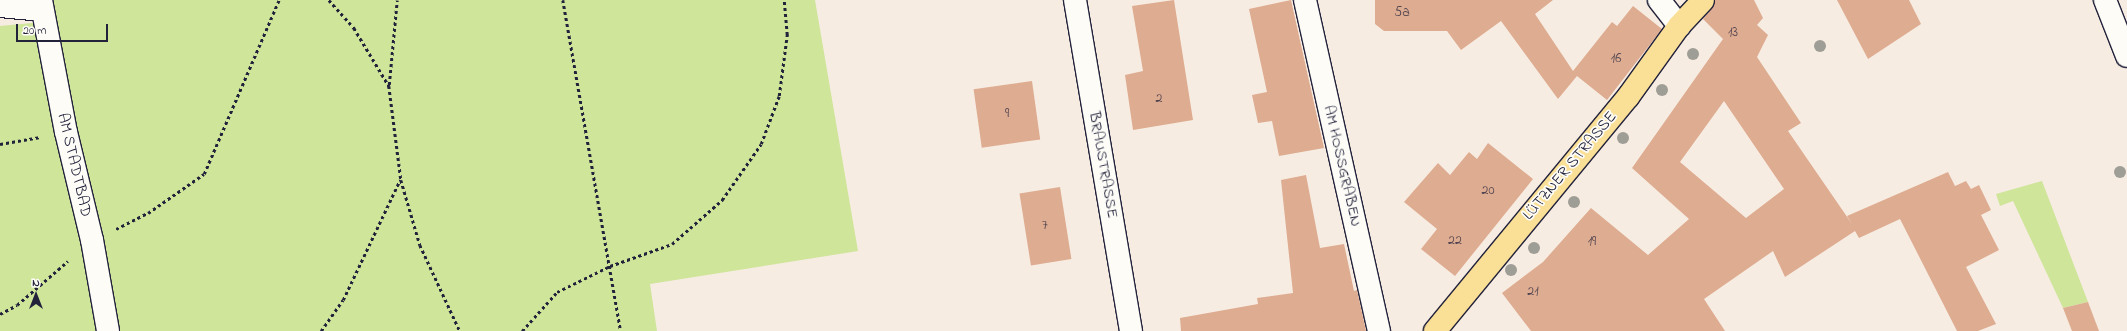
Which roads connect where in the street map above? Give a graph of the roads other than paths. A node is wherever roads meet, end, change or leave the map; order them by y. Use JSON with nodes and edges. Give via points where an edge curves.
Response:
{"nodes":[{"id":1,"x":1075,"y":0,"type":"edge"},
{"id":2,"x":1305,"y":0,"type":"edge"},
{"id":3,"x":1659,"y":0,"type":"edge"},
{"id":4,"x":1703,"y":0,"type":"edge"},
{"id":5,"x":2105,"y":0,"type":"edge"},
{"id":6,"x":41,"y":5,"type":"edge"},
{"id":7,"x":0,"y":6,"type":"edge"},
{"id":8,"x":1680,"y":26,"type":"junction"},
{"id":9,"x":2127,"y":56,"type":"edge"},
{"id":10,"x":108,"y":331,"type":"edge"},
{"id":11,"x":1131,"y":331,"type":"edge"},
{"id":12,"x":1379,"y":331,"type":"edge"},
{"id":13,"x":1435,"y":331,"type":"edge"}],
"edges":[{"from":1,"to":11,"type":"street","name":"BRAUSTRASSE"},
{"from":2,"to":12,"type":"street","name":"AM HOSSGRABEN"},
{"from":3,"to":8,"type":"street"},
{"from":4,"to":8,"type":"main road","name":"LÜTZNER STRASSE"},
{"from":5,"to":9,"type":"street"},
{"from":6,"to":7,"type":"street"},
{"from":6,"to":10,"type":"street","name":"AM STADTBAD","via":[[66,132],[92,240]]},
{"from":8,"to":13,"type":"main road","name":"LÜTZNER STRASSE","via":[[1628,97]]}]}
